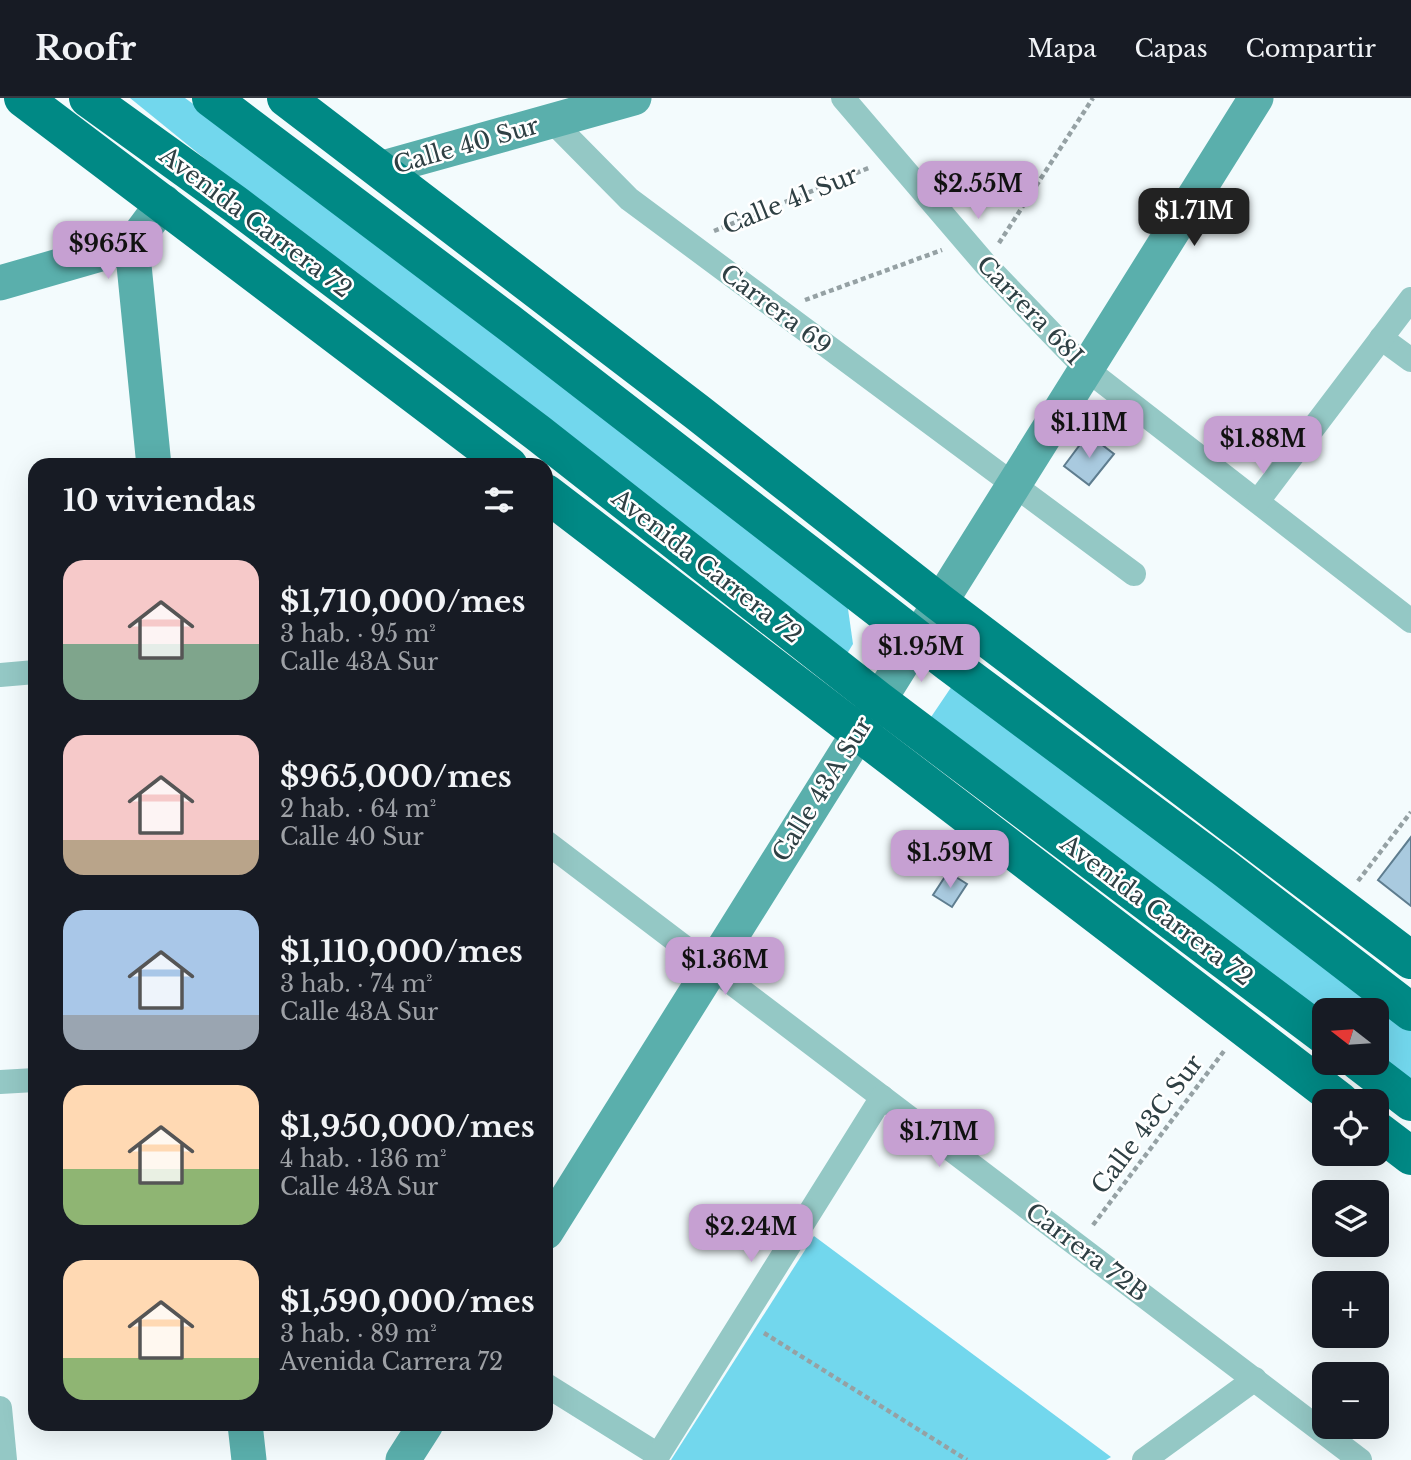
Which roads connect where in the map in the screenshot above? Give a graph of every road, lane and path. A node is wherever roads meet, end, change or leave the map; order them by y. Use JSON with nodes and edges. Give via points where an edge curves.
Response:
{"nodes":[{"id":1,"x":23,"y":98,"type":"edge"},
{"id":2,"x":88,"y":98,"type":"edge"},
{"id":3,"x":211,"y":98,"type":"edge"},
{"id":4,"x":286,"y":98,"type":"edge"},
{"id":5,"x":634,"y":98,"type":"edge"},
{"id":6,"x":843,"y":98,"type":"edge"},
{"id":7,"x":1093,"y":98,"type":"edge"},
{"id":8,"x":1256,"y":98,"type":"edge"},
{"id":9,"x":552,"y":121,"type":"junction"},
{"id":10,"x":893,"y":158,"type":"junction"},
{"id":11,"x":379,"y":169,"type":"junction"},
{"id":12,"x":163,"y":202,"type":"junction"},
{"id":13,"x":687,"y":242,"type":"junction"},
{"id":14,"x":966,"y":242,"type":"junction"},
{"id":15,"x":132,"y":245,"type":"junction"},
{"id":16,"x":986,"y":265,"type":"junction"},
{"id":17,"x":0,"y":283,"type":"edge"},
{"id":18,"x":1411,"y":299,"type":"edge"},
{"id":19,"x":778,"y":310,"type":"junction"},
{"id":20,"x":508,"y":322,"type":"junction"},
{"id":21,"x":1381,"y":338,"type":"junction"},
{"id":22,"x":1411,"y":360,"type":"edge"},
{"id":23,"x":1085,"y":368,"type":"junction"},
{"id":24,"x":696,"y":412,"type":"junction"},
{"id":25,"x":538,"y":433,"type":"junction"},
{"id":26,"x":153,"y":458,"type":"edge"},
{"id":27,"x":499,"y":458,"type":"edge"},
{"id":28,"x":1012,"y":484,"type":"junction"},
{"id":29,"x":553,"y":498,"type":"edge"},
{"id":30,"x":1258,"y":501,"type":"junction"},
{"id":31,"x":638,"y":563,"type":"junction"},
{"id":32,"x":1134,"y":574,"type":"dead end"},
{"id":33,"x":939,"y":602,"type":"junction"},
{"id":34,"x":1411,"y":621,"type":"edge"},
{"id":35,"x":916,"y":638,"type":"junction"},
{"id":36,"x":28,"y":673,"type":"edge"},
{"id":37,"x":0,"y":675,"type":"edge"},
{"id":38,"x":878,"y":700,"type":"junction"},
{"id":39,"x":857,"y":733,"type":"junction"},
{"id":40,"x":1411,"y":812,"type":"edge"},
{"id":41,"x":553,"y":847,"type":"edge"},
{"id":42,"x":1340,"y":905,"type":"junction"},
{"id":43,"x":1411,"y":960,"type":"edge"},
{"id":44,"x":711,"y":966,"type":"junction"},
{"id":45,"x":1411,"y":1012,"type":"edge"},
{"id":46,"x":1244,"y":1025,"type":"junction"},
{"id":47,"x":1312,"y":1026,"type":"edge"},
{"id":48,"x":1376,"y":1075,"type":"edge"},
{"id":49,"x":28,"y":1080,"type":"edge"},
{"id":50,"x":0,"y":1082,"type":"edge"},
{"id":51,"x":1325,"y":1089,"type":"edge"},
{"id":52,"x":882,"y":1097,"type":"junction"},
{"id":53,"x":1411,"y":1102,"type":"edge"},
{"id":54,"x":1389,"y":1139,"type":"edge"},
{"id":55,"x":1411,"y":1156,"type":"edge"},
{"id":56,"x":553,"y":1220,"type":"edge"},
{"id":57,"x":1078,"y":1245,"type":"junction"},
{"id":58,"x":743,"y":1320,"type":"junction"},
{"id":59,"x":1255,"y":1379,"type":"junction"},
{"id":60,"x":553,"y":1390,"type":"edge"},
{"id":61,"x":0,"y":1408,"type":"edge"},
{"id":62,"x":246,"y":1431,"type":"edge"},
{"id":63,"x":421,"y":1431,"type":"edge"},
{"id":64,"x":657,"y":1457,"type":"edge"},
{"id":65,"x":5,"y":1460,"type":"edge"},
{"id":66,"x":249,"y":1460,"type":"edge"},
{"id":67,"x":403,"y":1460,"type":"edge"},
{"id":68,"x":967,"y":1460,"type":"edge"},
{"id":69,"x":1144,"y":1460,"type":"edge"},
{"id":70,"x":1360,"y":1460,"type":"edge"}],
"edges":[{"from":1,"to":12,"type":"highway","name":"Avenida Carrera 72"},
{"from":2,"to":25,"type":"highway","name":"Avenida Carrera 72"},
{"from":3,"to":20,"type":"highway"},
{"from":4,"to":11,"type":"highway"},
{"from":5,"to":9,"type":"street","name":"Calle 40 Sur"},
{"from":6,"to":10,"type":"street","name":"Carrera 68I"},
{"from":7,"to":16,"type":"path"},
{"from":8,"to":23,"type":"street","name":"Calle 43A Sur"},
{"from":9,"to":11,"type":"street","name":"Calle 40 Sur"},
{"from":9,"to":13,"type":"street","name":"Carrera 69","via":[[629,199]]},
{"from":10,"to":13,"type":"path","name":"Calle 41 Sur"},
{"from":10,"to":14,"type":"street","name":"Carrera 68I"},
{"from":11,"to":24,"type":"highway"},
{"from":12,"to":15,"type":"street"},
{"from":12,"to":27,"type":"highway","name":"Avenida Carrera 72"},
{"from":13,"to":19,"type":"street","name":"Carrera 69"},
{"from":14,"to":16,"type":"street","name":"Carrera 68I"},
{"from":14,"to":19,"type":"path"},
{"from":15,"to":17,"type":"street"},
{"from":15,"to":26,"type":"street"},
{"from":16,"to":23,"type":"street","name":"Carrera 68I"},
{"from":18,"to":21,"type":"street"},
{"from":19,"to":28,"type":"street","name":"Carrera 69"},
{"from":20,"to":24,"type":"highway"},
{"from":20,"to":35,"type":"highway"},
{"from":21,"to":22,"type":"street"},
{"from":21,"to":30,"type":"street"},
{"from":23,"to":28,"type":"street","name":"Calle 43A Sur"},
{"from":23,"to":30,"type":"street","name":"Carrera 68I"},
{"from":24,"to":33,"type":"highway"},
{"from":25,"to":31,"type":"highway"},
{"from":25,"to":38,"type":"highway","name":"Avenida Carrera 72"},
{"from":28,"to":32,"type":"street","name":"Carrera 69"},
{"from":28,"to":33,"type":"street","name":"Calle 43A Sur"},
{"from":29,"to":31,"type":"highway","name":"Avenida Carrera 72"},
{"from":30,"to":34,"type":"street","name":"Carrera 68I"},
{"from":31,"to":39,"type":"highway","name":"Avenida Carrera 72"},
{"from":33,"to":35,"type":"street","name":"Calle 43A Sur"},
{"from":33,"to":42,"type":"highway"},
{"from":35,"to":38,"type":"street","name":"Calle 43A Sur"},
{"from":35,"to":45,"type":"highway"},
{"from":36,"to":37,"type":"street"},
{"from":38,"to":39,"type":"street","name":"Calle 43A Sur"},
{"from":38,"to":47,"type":"highway","name":"Avenida Carrera 72"},
{"from":39,"to":44,"type":"street","name":"Calle 43A Sur"},
{"from":39,"to":46,"type":"highway","name":"Avenida Carrera 72"},
{"from":40,"to":42,"type":"path"},
{"from":41,"to":44,"type":"street","name":"Carrera 72B"},
{"from":42,"to":43,"type":"highway"},
{"from":44,"to":52,"type":"street","name":"Carrera 72B"},
{"from":44,"to":56,"type":"street","name":"Calle 43A Sur"},
{"from":46,"to":51,"type":"highway","name":"Avenida Carrera 72"},
{"from":46,"to":57,"type":"path","name":"Calle 43C Sur"},
{"from":48,"to":53,"type":"highway"},
{"from":49,"to":50,"type":"street"},
{"from":52,"to":57,"type":"street","name":"Carrera 72B"},
{"from":52,"to":58,"type":"street"},
{"from":54,"to":55,"type":"highway"},
{"from":57,"to":59,"type":"street","name":"Carrera 72B"},
{"from":58,"to":64,"type":"street"},
{"from":58,"to":68,"type":"path"},
{"from":59,"to":69,"type":"street"},
{"from":59,"to":70,"type":"street","name":"Carrera 72B"},
{"from":60,"to":64,"type":"street"},
{"from":61,"to":65,"type":"street"},
{"from":62,"to":66,"type":"street"},
{"from":63,"to":67,"type":"street"}]}
